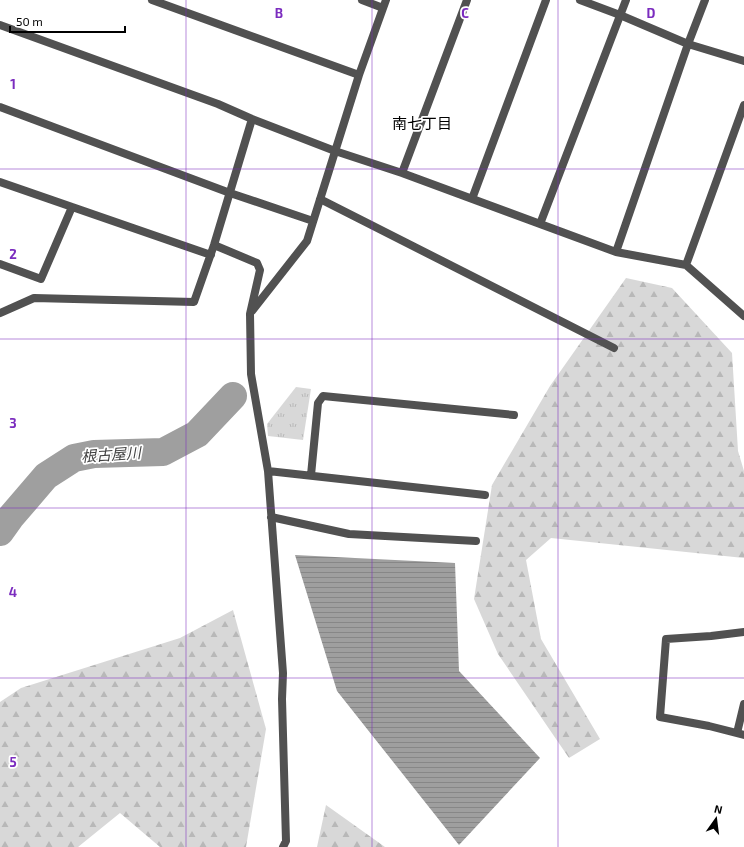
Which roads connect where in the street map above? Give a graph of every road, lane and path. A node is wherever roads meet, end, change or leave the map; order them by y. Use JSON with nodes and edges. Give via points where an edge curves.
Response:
{"nodes":[{"id":1,"x":152,"y":0,"type":"edge"},
{"id":2,"x":362,"y":0,"type":"edge"},
{"id":3,"x":467,"y":0,"type":"edge"},
{"id":4,"x":546,"y":0,"type":"edge"},
{"id":5,"x":580,"y":0,"type":"edge"},
{"id":6,"x":626,"y":0,"type":"edge"},
{"id":7,"x":705,"y":0,"type":"edge"},
{"id":8,"x":385,"y":4,"type":"edge"},
{"id":9,"x":620,"y":15,"type":"junction"},
{"id":10,"x":0,"y":25,"type":"edge"},
{"id":11,"x":688,"y":44,"type":"junction"},
{"id":12,"x":744,"y":61,"type":"edge"},
{"id":13,"x":359,"y":75,"type":"junction"},
{"id":14,"x":744,"y":105,"type":"edge"},
{"id":15,"x":0,"y":107,"type":"edge"},
{"id":16,"x":252,"y":119,"type":"junction"},
{"id":17,"x":335,"y":151,"type":"junction"},
{"id":18,"x":402,"y":174,"type":"junction"},
{"id":19,"x":0,"y":182,"type":"edge"},
{"id":20,"x":230,"y":193,"type":"junction"},
{"id":21,"x":320,"y":199,"type":"junction"},
{"id":22,"x":472,"y":199,"type":"junction"},
{"id":23,"x":72,"y":207,"type":"junction"},
{"id":24,"x":313,"y":220,"type":"junction"},
{"id":25,"x":540,"y":224,"type":"junction"},
{"id":26,"x":214,"y":245,"type":"junction"},
{"id":27,"x":616,"y":252,"type":"junction"},
{"id":28,"x":211,"y":255,"type":"junction"},
{"id":29,"x":0,"y":264,"type":"edge"},
{"id":30,"x":686,"y":265,"type":"junction"},
{"id":31,"x":0,"y":313,"type":"edge"},
{"id":32,"x":250,"y":314,"type":"junction"},
{"id":33,"x":744,"y":316,"type":"edge"},
{"id":34,"x":614,"y":348,"type":"dead end"},
{"id":35,"x":514,"y":415,"type":"dead end"},
{"id":36,"x":268,"y":471,"type":"junction"},
{"id":37,"x":311,"y":475,"type":"junction"},
{"id":38,"x":485,"y":495,"type":"dead end"},
{"id":39,"x":271,"y":517,"type":"junction"},
{"id":40,"x":476,"y":541,"type":"dead end"},
{"id":41,"x":744,"y":632,"type":"edge"},
{"id":42,"x":744,"y":704,"type":"edge"},
{"id":43,"x":740,"y":734,"type":"edge"},
{"id":44,"x":283,"y":847,"type":"edge"}],
"edges":[{"from":1,"to":13,"type":"street"},
{"from":2,"to":8,"type":"street"},
{"from":3,"to":18,"type":"street"},
{"from":4,"to":22,"type":"street"},
{"from":5,"to":9,"type":"street"},
{"from":6,"to":9,"type":"street"},
{"from":7,"to":11,"type":"street"},
{"from":8,"to":13,"type":"street"},
{"from":9,"to":11,"type":"street"},
{"from":9,"to":25,"type":"street"},
{"from":10,"to":16,"type":"street","via":[[218,104]]},
{"from":11,"to":12,"type":"street"},
{"from":11,"to":27,"type":"street"},
{"from":13,"to":17,"type":"street"},
{"from":14,"to":30,"type":"street"},
{"from":15,"to":20,"type":"street"},
{"from":16,"to":17,"type":"street"},
{"from":16,"to":20,"type":"street"},
{"from":17,"to":18,"type":"street"},
{"from":17,"to":21,"type":"street"},
{"from":18,"to":22,"type":"street"},
{"from":19,"to":23,"type":"street"},
{"from":20,"to":24,"type":"street"},
{"from":20,"to":26,"type":"street"},
{"from":21,"to":24,"type":"street"},
{"from":21,"to":34,"type":"street"},
{"from":22,"to":25,"type":"street"},
{"from":23,"to":28,"type":"street"},
{"from":23,"to":29,"type":"street","via":[[41,279]]},
{"from":24,"to":32,"type":"street","via":[[307,241]]},
{"from":25,"to":27,"type":"street"},
{"from":26,"to":28,"type":"street"},
{"from":26,"to":32,"type":"street","via":[[257,263],[260,270]]},
{"from":27,"to":30,"type":"street"},
{"from":28,"to":31,"type":"street","via":[[194,302],[34,298]]},
{"from":30,"to":33,"type":"street"},
{"from":32,"to":36,"type":"street","via":[[251,374]]},
{"from":35,"to":37,"type":"street","via":[[323,396],[318,403]]},
{"from":36,"to":37,"type":"street"},
{"from":36,"to":39,"type":"street"},
{"from":37,"to":38,"type":"street"},
{"from":39,"to":40,"type":"street","via":[[349,534]]},
{"from":39,"to":44,"type":"street","via":[[282,673],[286,841]]},
{"from":41,"to":43,"type":"street","via":[[666,639],[660,717]]},
{"from":42,"to":43,"type":"street"}]}
